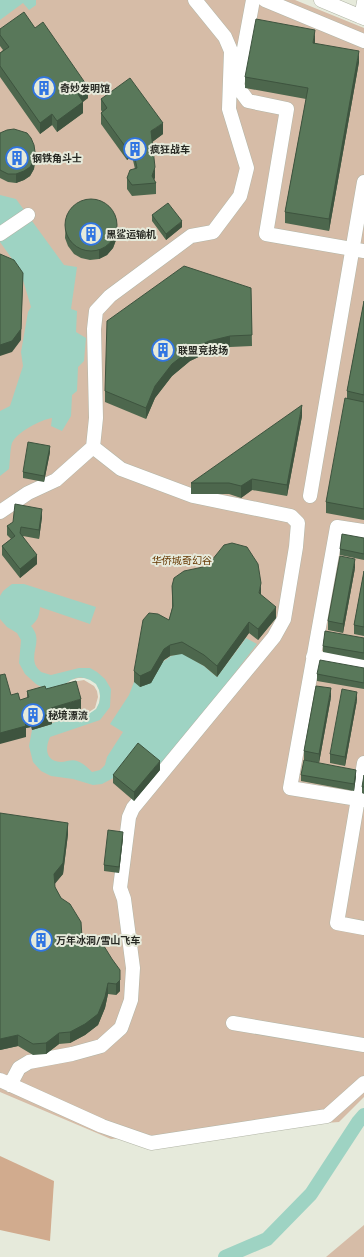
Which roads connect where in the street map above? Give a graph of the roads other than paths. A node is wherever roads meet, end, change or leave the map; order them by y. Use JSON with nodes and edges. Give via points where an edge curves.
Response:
{"nodes":[{"id":1,"x":195,"y":0,"type":"edge"},
{"id":2,"x":252,"y":0,"type":"edge"},
{"id":3,"x":265,"y":0,"type":"edge"},
{"id":4,"x":321,"y":0,"type":"edge"},
{"id":5,"x":364,"y":2,"type":"edge"},
{"id":6,"x":363,"y":18,"type":"edge"},
{"id":7,"x":364,"y":41,"type":"edge"},
{"id":8,"x":364,"y":182,"type":"edge"},
{"id":9,"x":28,"y":215,"type":"dead end"},
{"id":10,"x":0,"y":234,"type":"edge"},
{"id":11,"x":358,"y":250,"type":"edge"},
{"id":12,"x":93,"y":447,"type":"junction"},
{"id":13,"x":310,"y":496,"type":"dead end"},
{"id":14,"x":0,"y":512,"type":"edge"},
{"id":15,"x":364,"y":531,"type":"edge"},
{"id":16,"x":313,"y":657,"type":"junction"},
{"id":17,"x":364,"y":665,"type":"edge"},
{"id":18,"x":364,"y":763,"type":"edge"},
{"id":19,"x":361,"y":800,"type":"edge"},
{"id":20,"x":364,"y":928,"type":"edge"},
{"id":21,"x":233,"y":1023,"type":"dead end"},
{"id":22,"x":364,"y":1045,"type":"edge"},
{"id":23,"x":5,"y":1082,"type":"edge"},
{"id":24,"x":364,"y":1083,"type":"edge"}],
"edges":[{"from":1,"to":12,"type":"street","via":[[225,37],[231,52],[229,109],[247,168],[240,196],[213,232],[191,236],[110,296],[96,311],[96,418]]},
{"from":2,"to":11,"type":"street","via":[[237,86],[248,101],[287,109],[266,234]]},
{"from":3,"to":7,"type":"street"},
{"from":4,"to":6,"type":"street"},
{"from":5,"to":6,"type":"street"},
{"from":8,"to":11,"type":"street"},
{"from":9,"to":10,"type":"street"},
{"from":11,"to":13,"type":"street"},
{"from":12,"to":14,"type":"street","via":[[56,480],[28,493]]},
{"from":12,"to":23,"type":"street","via":[[121,469],[193,496],[291,516],[298,523],[296,547],[284,619],[274,637],[133,808],[129,817],[120,888],[124,900],[133,968],[131,1000],[121,1028],[101,1046],[29,1062]]},
{"from":15,"to":16,"type":"street","via":[[337,527]]},
{"from":16,"to":17,"type":"street"},
{"from":16,"to":19,"type":"street","via":[[290,788]]},
{"from":18,"to":19,"type":"street"},
{"from":19,"to":20,"type":"street","via":[[337,923]]},
{"from":21,"to":22,"type":"street"},
{"from":23,"to":24,"type":"street","via":[[102,1126],[151,1143],[328,1116]]}]}
